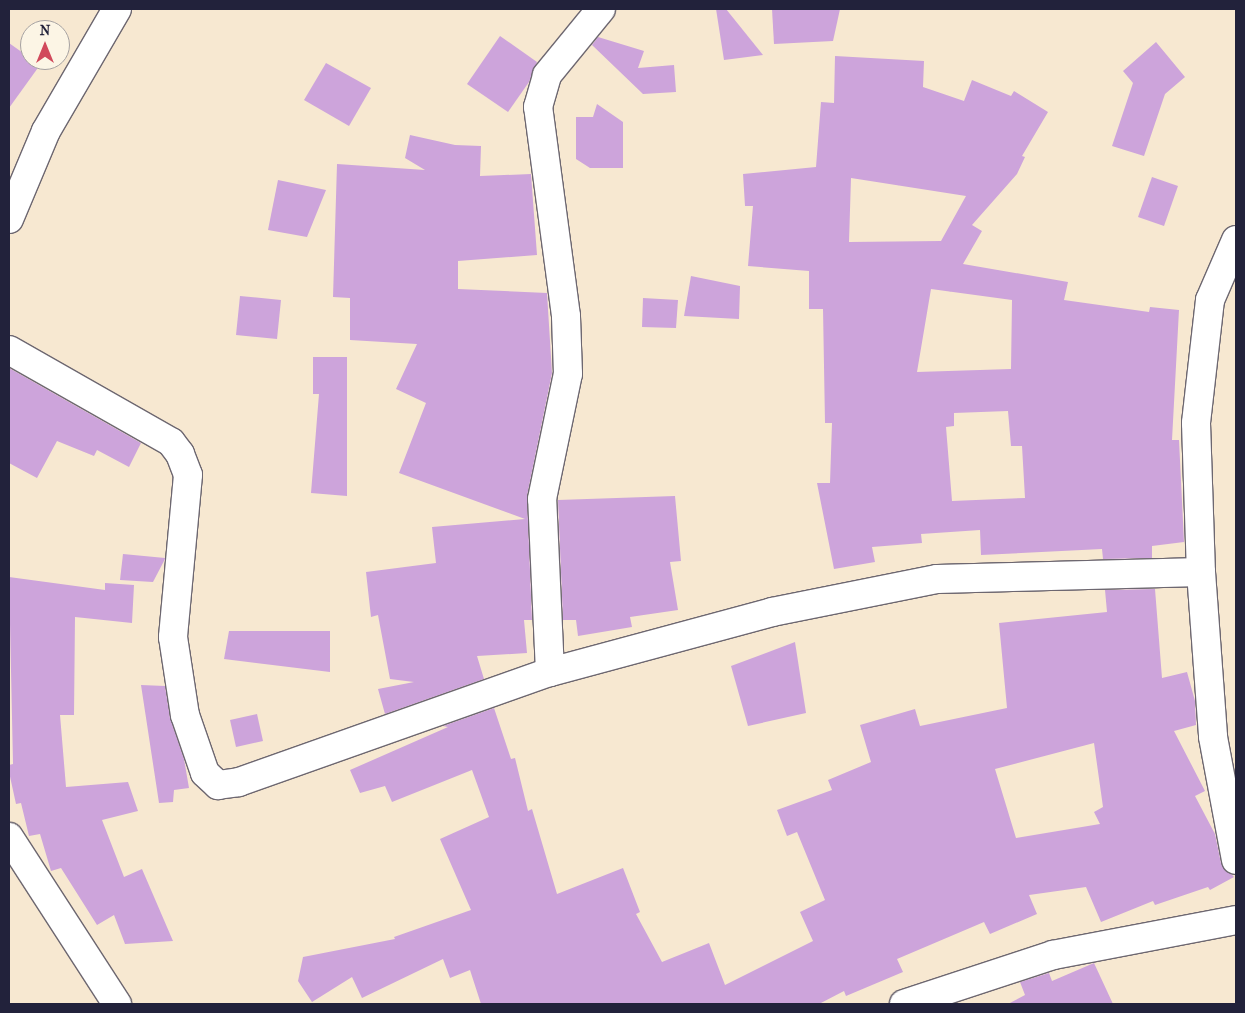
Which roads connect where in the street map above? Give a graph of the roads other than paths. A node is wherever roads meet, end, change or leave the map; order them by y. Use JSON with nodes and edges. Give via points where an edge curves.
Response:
{"nodes":[{"id":1,"x":117,"y":9,"type":"edge"},
{"id":2,"x":601,"y":9,"type":"edge"},
{"id":3,"x":9,"y":219,"type":"edge"},
{"id":4,"x":1236,"y":240,"type":"edge"},
{"id":5,"x":9,"y":350,"type":"edge"},
{"id":6,"x":1201,"y":572,"type":"junction"},
{"id":7,"x":550,"y":672,"type":"junction"},
{"id":8,"x":9,"y":836,"type":"edge"},
{"id":9,"x":1236,"y":860,"type":"edge"},
{"id":10,"x":1236,"y":920,"type":"edge"},
{"id":11,"x":116,"y":1004,"type":"edge"},
{"id":12,"x":904,"y":1004,"type":"edge"}],
"edges":[{"from":1,"to":3,"type":"street","via":[[46,131]]},
{"from":2,"to":7,"type":"street","via":[[547,75],[538,107],[566,316],[568,374],[542,499]]},
{"from":4,"to":6,"type":"street","via":[[1210,300],[1196,423]]},
{"from":5,"to":7,"type":"street","via":[[171,442],[180,454],[188,475],[172,637],[185,715],[205,772],[218,785],[239,782]]},
{"from":6,"to":7,"type":"street","via":[[937,579],[772,612]]},
{"from":6,"to":9,"type":"street","via":[[1214,737]]},
{"from":8,"to":11,"type":"street"},
{"from":10,"to":12,"type":"street","via":[[1053,955]]}]}
